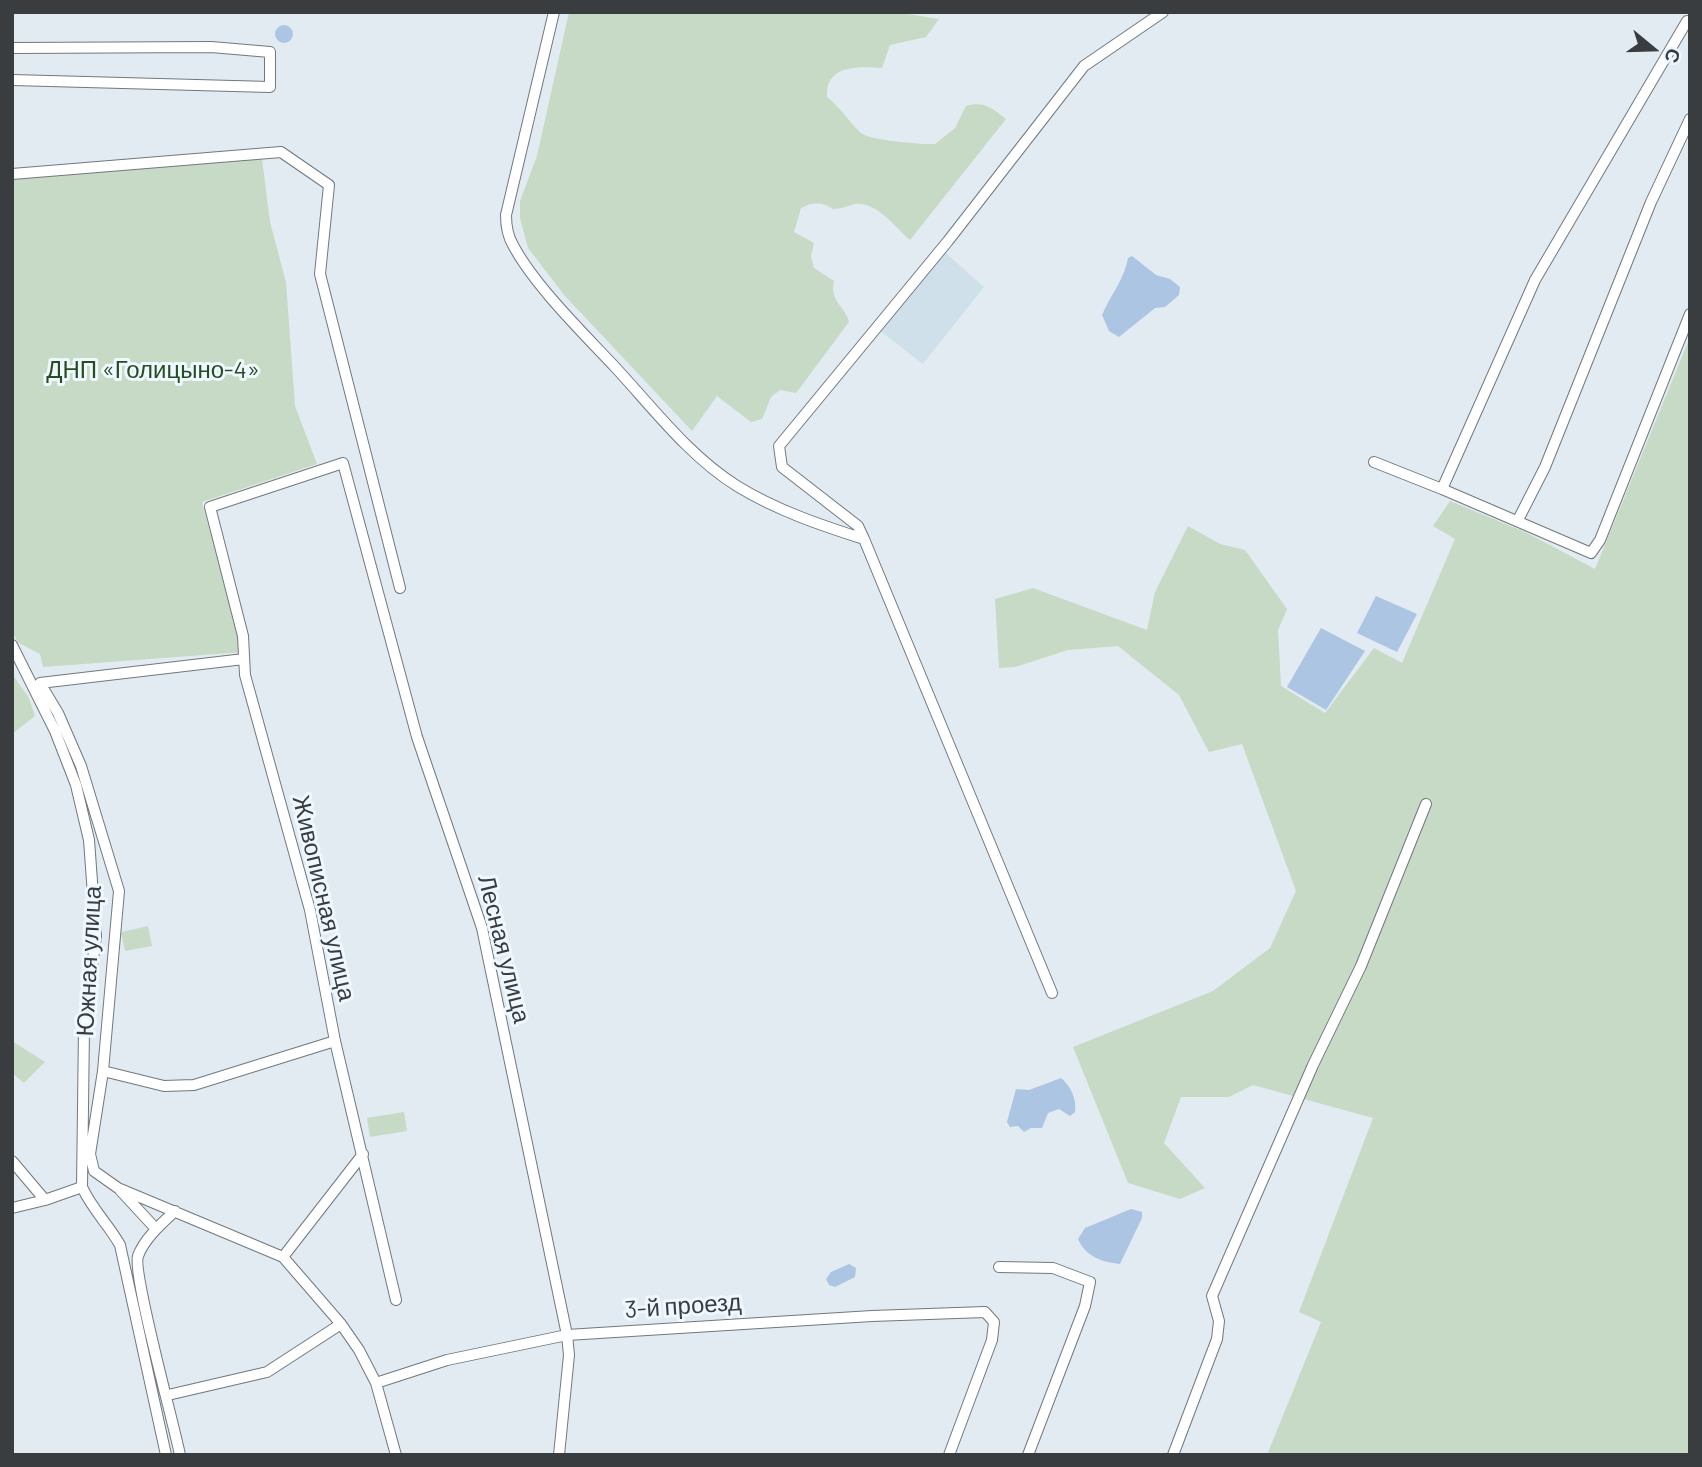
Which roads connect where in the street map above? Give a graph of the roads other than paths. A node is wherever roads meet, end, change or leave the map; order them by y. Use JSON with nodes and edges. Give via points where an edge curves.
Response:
{"nodes":[{"id":1,"x":554,"y":12,"type":"edge"},
{"id":2,"x":1163,"y":12,"type":"edge"},
{"id":3,"x":1690,"y":22,"type":"edge"},
{"id":4,"x":12,"y":48,"type":"edge"},
{"id":5,"x":12,"y":80,"type":"edge"},
{"id":6,"x":1690,"y":119,"type":"edge"},
{"id":7,"x":12,"y":174,"type":"edge"},
{"id":8,"x":1690,"y":314,"type":"edge"},
{"id":9,"x":1374,"y":463,"type":"dead end"},
{"id":10,"x":1443,"y":489,"type":"junction"},
{"id":11,"x":211,"y":507,"type":"joint"},
{"id":12,"x":1518,"y":520,"type":"junction"},
{"id":13,"x":864,"y":539,"type":"junction"},
{"id":14,"x":400,"y":588,"type":"dead end"},
{"id":15,"x":12,"y":645,"type":"edge"},
{"id":16,"x":15,"y":659,"type":"edge"},
{"id":17,"x":244,"y":659,"type":"junction"},
{"id":18,"x":1426,"y":804,"type":"dead end"},
{"id":19,"x":1052,"y":993,"type":"dead end"},
{"id":20,"x":335,"y":1041,"type":"junction"},
{"id":21,"x":103,"y":1071,"type":"junction"},
{"id":22,"x":363,"y":1154,"type":"junction"},
{"id":23,"x":12,"y":1161,"type":"edge"},
{"id":24,"x":82,"y":1187,"type":"junction"},
{"id":25,"x":118,"y":1188,"type":"junction"},
{"id":26,"x":45,"y":1200,"type":"junction"},
{"id":27,"x":12,"y":1208,"type":"edge"},
{"id":28,"x":175,"y":1211,"type":"junction"},
{"id":29,"x":156,"y":1229,"type":"junction"},
{"id":30,"x":283,"y":1257,"type":"junction"},
{"id":31,"x":999,"y":1266,"type":"dead end"},
{"id":32,"x":396,"y":1300,"type":"dead end"},
{"id":33,"x":341,"y":1324,"type":"junction"},
{"id":34,"x":567,"y":1335,"type":"junction"},
{"id":35,"x":376,"y":1383,"type":"junction"},
{"id":36,"x":168,"y":1395,"type":"junction"},
{"id":37,"x":166,"y":1455,"type":"edge"},
{"id":38,"x":180,"y":1455,"type":"edge"},
{"id":39,"x":396,"y":1455,"type":"edge"},
{"id":40,"x":559,"y":1455,"type":"edge"},
{"id":41,"x":950,"y":1455,"type":"edge"},
{"id":42,"x":1028,"y":1455,"type":"edge"},
{"id":43,"x":1173,"y":1455,"type":"edge"}],
"edges":[{"from":1,"to":13,"type":"street","via":[[506,215],[514,247],[562,311],[685,444],[734,484],[768,504]]},
{"from":2,"to":13,"type":"street","via":[[1084,66],[779,446],[782,467],[858,526]]},
{"from":3,"to":10,"type":"street","via":[[1652,78],[1535,280]]},
{"from":4,"to":5,"type":"street","via":[[211,47],[270,52],[270,87]]},
{"from":6,"to":12,"type":"street","via":[[1651,202],[1545,467]]},
{"from":7,"to":14,"type":"street","via":[[281,152],[329,185],[320,274]]},
{"from":8,"to":12,"type":"street","via":[[1591,553]]},
{"from":9,"to":10,"type":"street"},
{"from":10,"to":12,"type":"street"},
{"from":11,"to":17,"type":"street","name":"Живописная улица","via":[[243,636]]},
{"from":11,"to":34,"type":"street","name":"Лесная улица","via":[[343,463],[417,737],[482,928]]},
{"from":13,"to":19,"type":"street"},
{"from":15,"to":16,"type":"street"},
{"from":16,"to":24,"type":"street","via":[[55,731],[76,785],[89,840],[96,936],[84,1028]]},
{"from":17,"to":20,"type":"street","name":"Живописная улица","via":[[310,910]]},
{"from":17,"to":21,"type":"street","name":"Южная улица","via":[[40,683],[81,766],[119,891]]},
{"from":18,"to":43,"type":"street","via":[[1361,966],[1212,1296],[1219,1321],[1217,1339]]},
{"from":20,"to":21,"type":"street","via":[[194,1085],[164,1086]]},
{"from":20,"to":22,"type":"street","name":"Живописная улица"},
{"from":21,"to":25,"type":"street","name":"Южная улица","via":[[90,1154],[94,1171]]},
{"from":22,"to":30,"type":"street"},
{"from":22,"to":32,"type":"street","name":"Живописная улица"},
{"from":23,"to":26,"type":"street"},
{"from":24,"to":26,"type":"street"},
{"from":24,"to":37,"type":"street","via":[[120,1245]]},
{"from":25,"to":28,"type":"street"},
{"from":25,"to":29,"type":"street"},
{"from":26,"to":27,"type":"street"},
{"from":28,"to":29,"type":"street"},
{"from":28,"to":30,"type":"street"},
{"from":29,"to":36,"type":"street","via":[[138,1257],[141,1291]]},
{"from":30,"to":33,"type":"street"},
{"from":31,"to":42,"type":"street","via":[[1054,1268],[1090,1282]]},
{"from":33,"to":35,"type":"street"},
{"from":33,"to":36,"type":"street","via":[[267,1372]]},
{"from":34,"to":35,"type":"street","name":"3-й проезд","via":[[447,1360]]},
{"from":34,"to":40,"type":"street","name":"Лесная улица"},
{"from":34,"to":41,"type":"street","name":"3-й проезд","via":[[985,1312],[994,1322],[992,1340]]},
{"from":35,"to":39,"type":"street"},
{"from":36,"to":38,"type":"street"}]}
